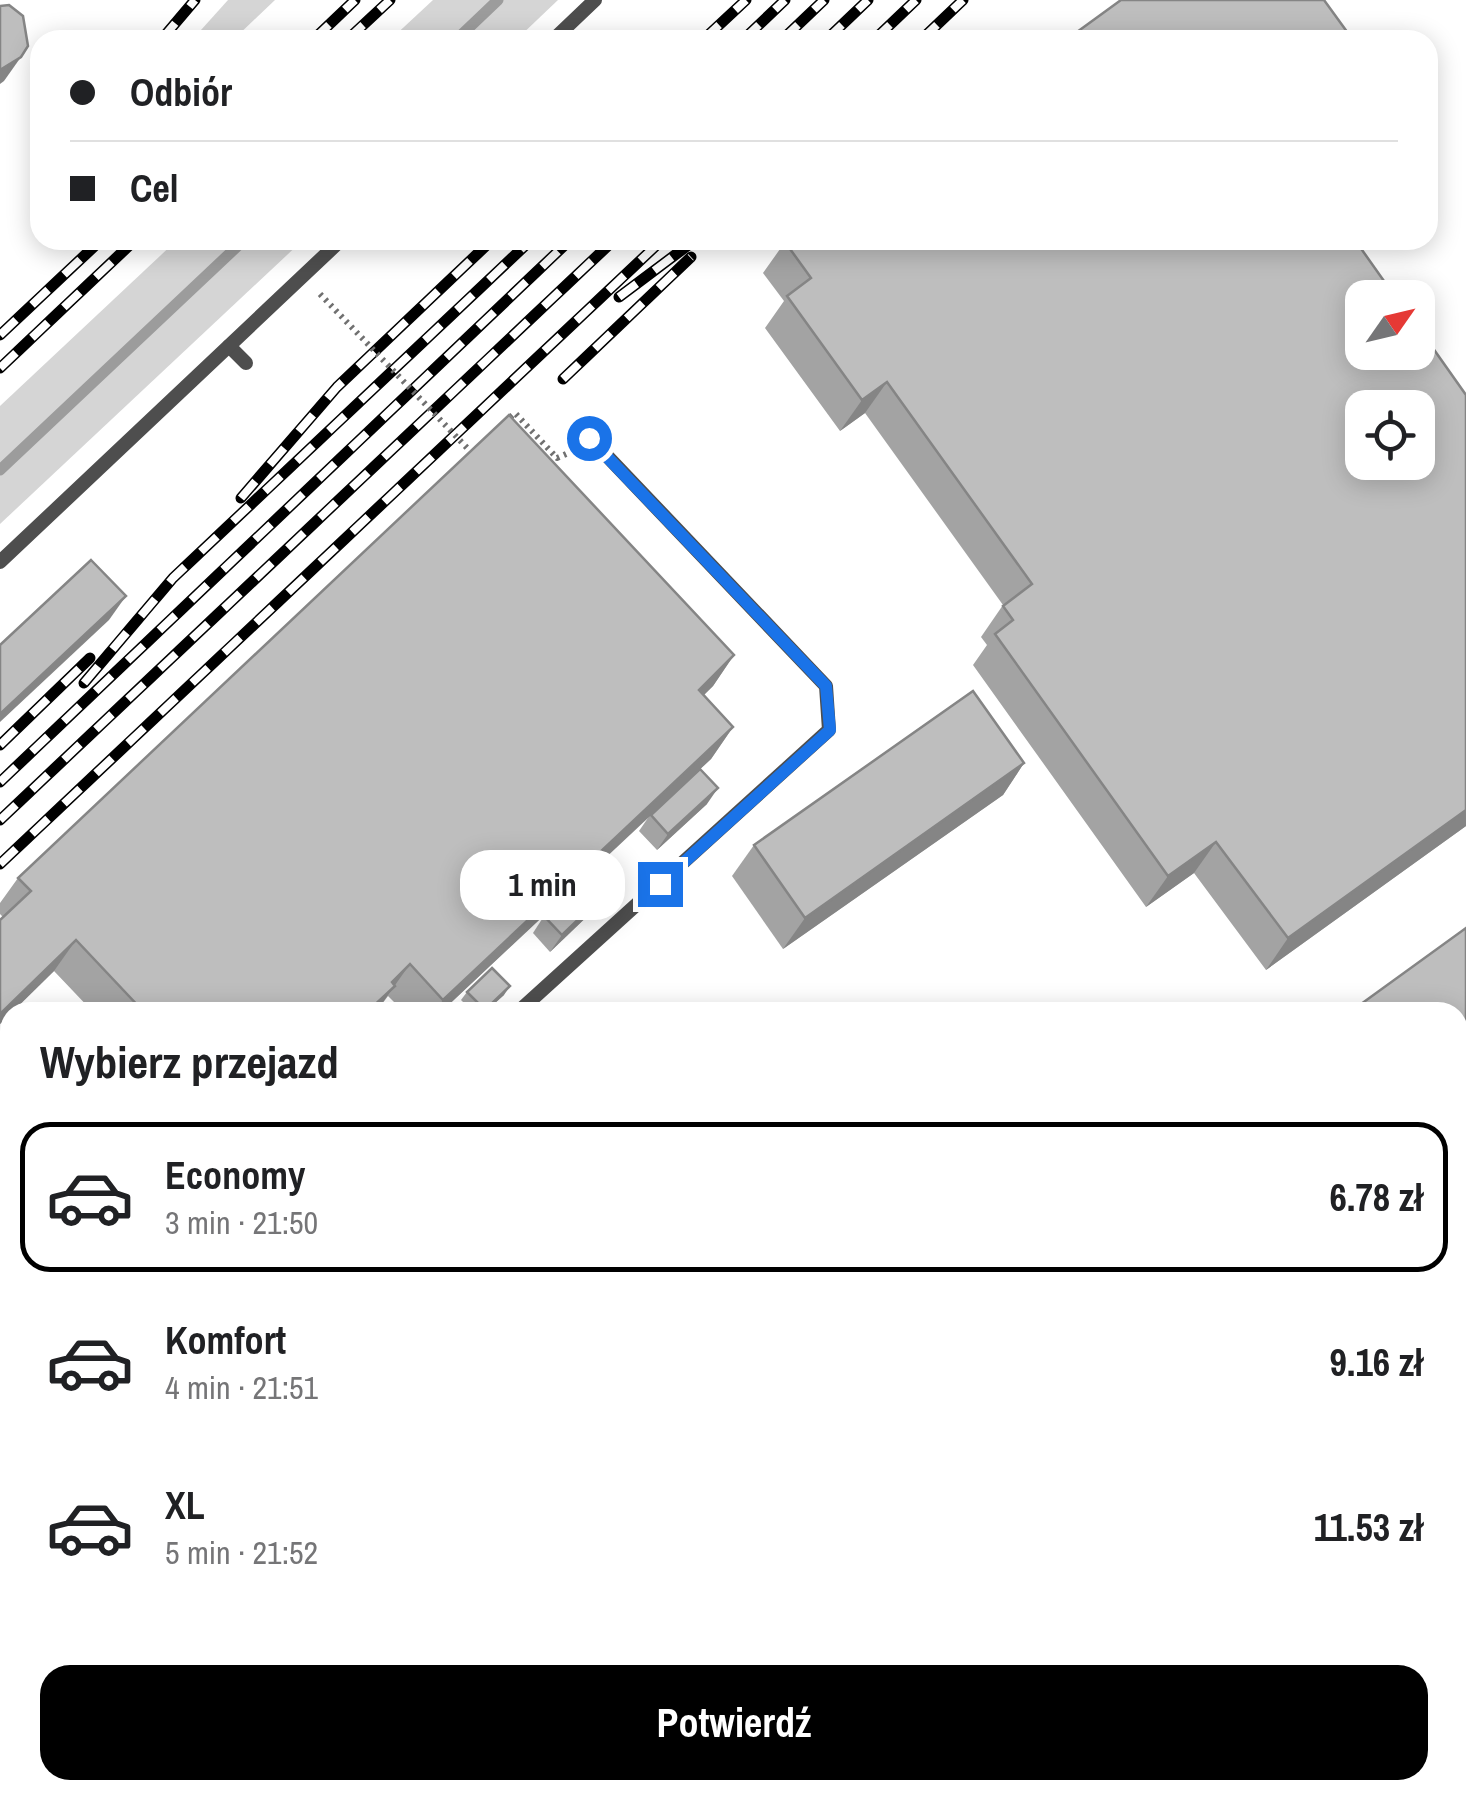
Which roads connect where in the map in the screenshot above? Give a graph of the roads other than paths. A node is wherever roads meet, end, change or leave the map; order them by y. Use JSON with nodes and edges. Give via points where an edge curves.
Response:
{"nodes":[{"id":1,"x":596,"y":0,"type":"edge"},
{"id":2,"x":564,"y":30,"type":"edge"},
{"id":3,"x":330,"y":250,"type":"edge"},
{"id":4,"x":229,"y":346,"type":"junction"},
{"id":5,"x":246,"y":363,"type":"dead end"},
{"id":6,"x":589,"y":438,"type":"dead end"},
{"id":7,"x":0,"y":562,"type":"edge"},
{"id":8,"x":529,"y":1002,"type":"edge"}],
"edges":[{"from":1,"to":2,"type":"lane"},
{"from":3,"to":4,"type":"lane"},
{"from":4,"to":5,"type":"lane"},
{"from":4,"to":7,"type":"lane"},
{"from":6,"to":8,"type":"lane","via":[[826,686],[830,730]]}]}
